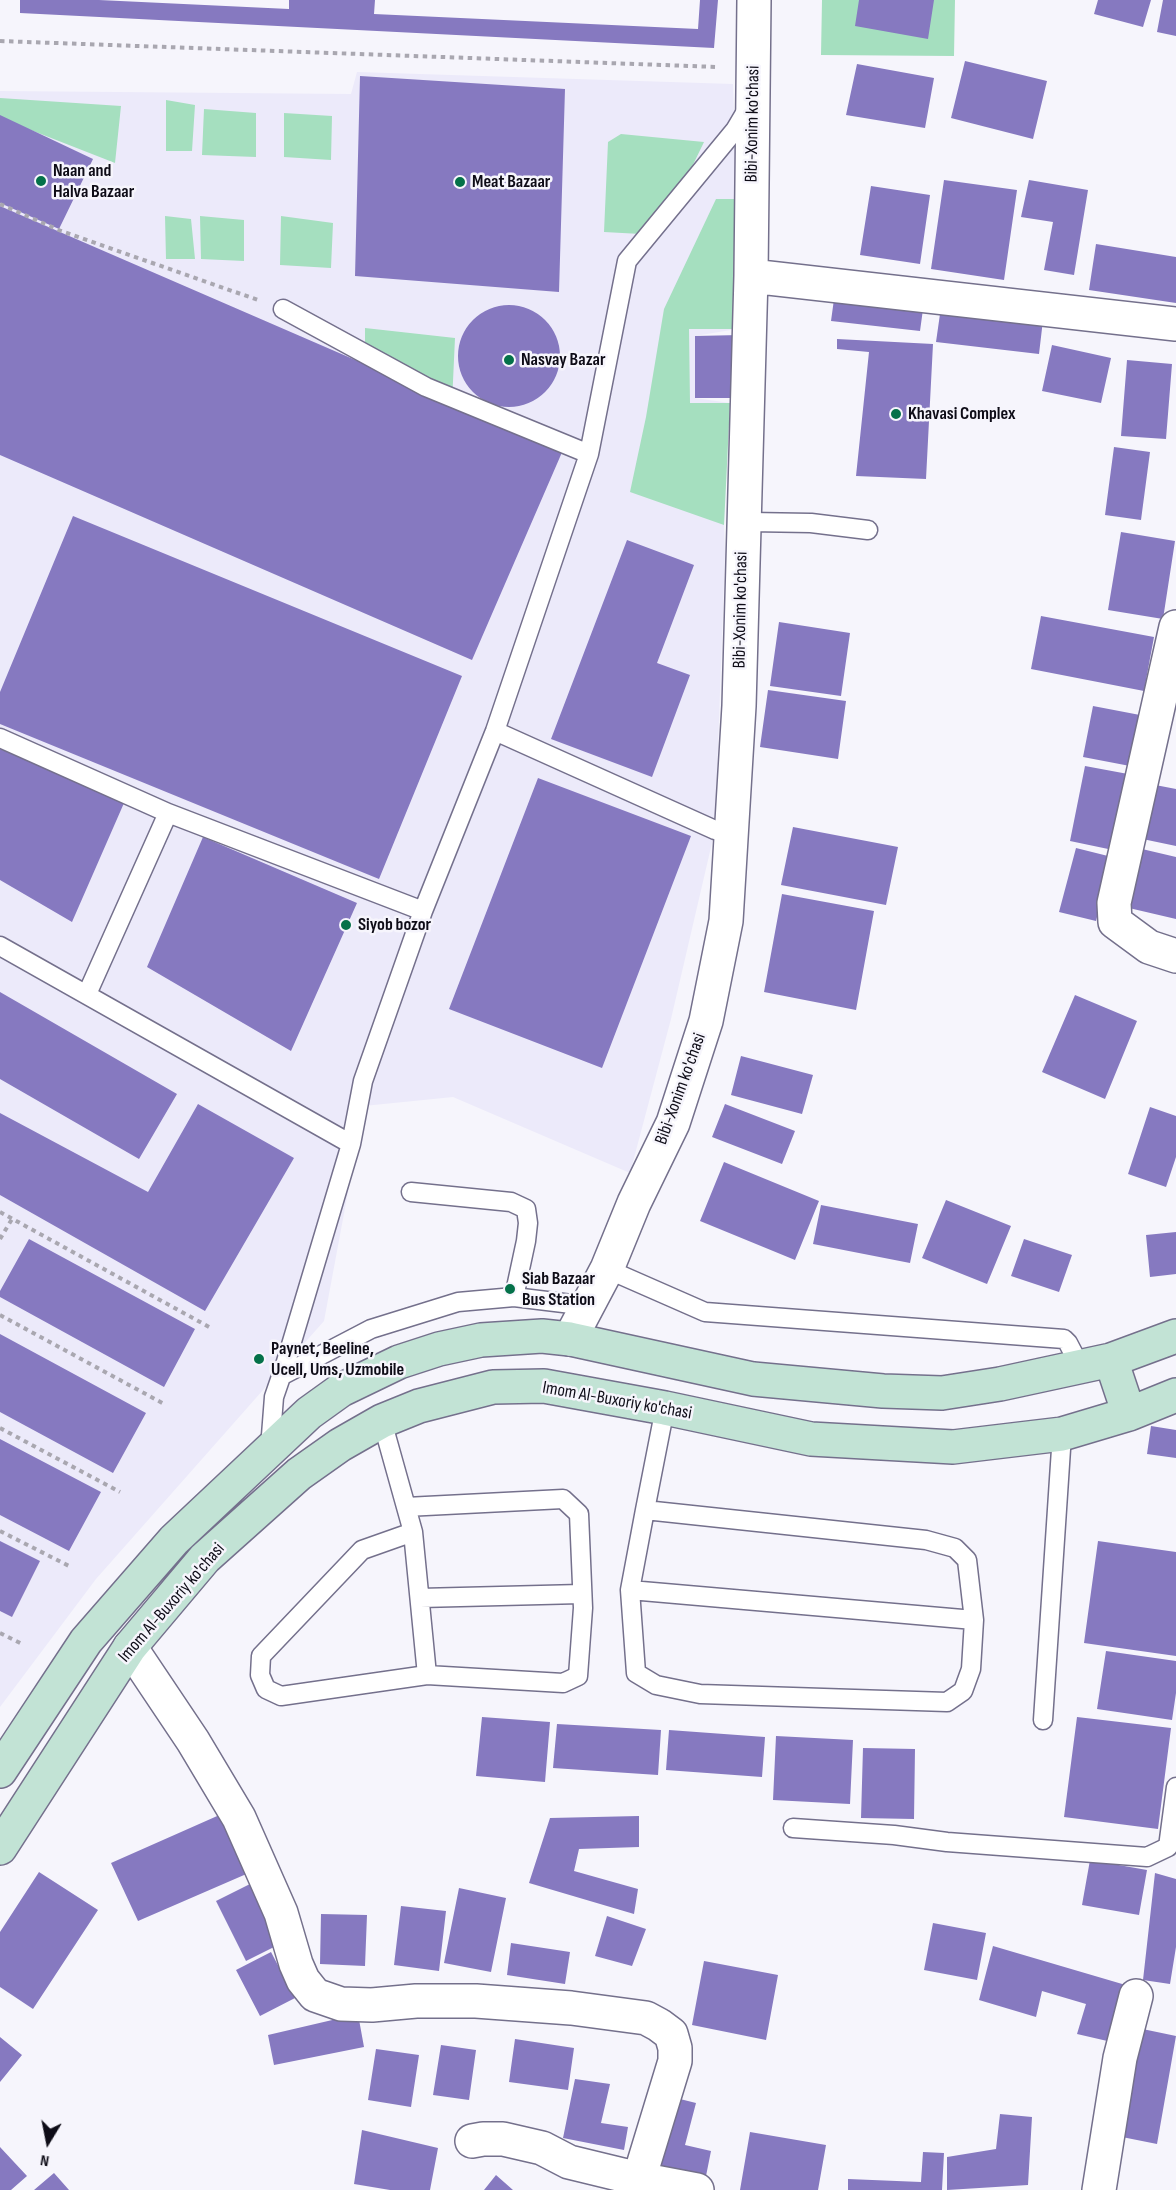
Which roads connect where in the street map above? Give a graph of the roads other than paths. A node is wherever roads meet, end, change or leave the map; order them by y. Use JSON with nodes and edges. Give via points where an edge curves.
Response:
{"nodes":[{"id":1,"x":754,"y":0,"type":"edge"},
{"id":2,"x":754,"y":83,"type":"junction"},
{"id":3,"x":751,"y":276,"type":"junction"},
{"id":4,"x":283,"y":309,"type":"road end"},
{"id":5,"x":1176,"y":324,"type":"edge"},
{"id":6,"x":589,"y":454,"type":"junction"},
{"id":7,"x":743,"y":524,"type":"junction"},
{"id":8,"x":868,"y":530,"type":"dead end"},
{"id":9,"x":1176,"y":627,"type":"edge"},
{"id":10,"x":495,"y":731,"type":"junction"},
{"id":11,"x":0,"y":738,"type":"edge"},
{"id":12,"x":168,"y":813,"type":"junction"},
{"id":13,"x":731,"y":835,"type":"junction"},
{"id":14,"x":423,"y":911,"type":"junction"},
{"id":15,"x":0,"y":946,"type":"edge"},
{"id":16,"x":1176,"y":956,"type":"edge"},
{"id":17,"x":87,"y":994,"type":"junction"},
{"id":18,"x":351,"y":1144,"type":"junction"},
{"id":19,"x":411,"y":1192,"type":"dead end"},
{"id":20,"x":607,"y":1269,"type":"junction"},
{"id":21,"x":514,"y":1297,"type":"junction"},
{"id":22,"x":588,"y":1306,"type":"junction"},
{"id":23,"x":1176,"y":1336,"type":"edge"},
{"id":24,"x":570,"y":1339,"type":"junction"},
{"id":25,"x":1096,"y":1363,"type":"junction"},
{"id":26,"x":281,"y":1376,"type":"junction"},
{"id":27,"x":1176,"y":1395,"type":"edge"},
{"id":28,"x":665,"y":1408,"type":"junction"},
{"id":29,"x":1129,"y":1414,"type":"junction"},
{"id":30,"x":382,"y":1420,"type":"junction"},
{"id":31,"x":1062,"y":1434,"type":"junction"},
{"id":32,"x":270,"y":1448,"type":"junction"},
{"id":33,"x":406,"y":1507,"type":"junction"},
{"id":34,"x":645,"y":1510,"type":"junction"},
{"id":35,"x":413,"y":1532,"type":"junction"},
{"id":36,"x":630,"y":1590,"type":"junction"},
{"id":37,"x":581,"y":1594,"type":"junction"},
{"id":38,"x":420,"y":1598,"type":"junction"},
{"id":39,"x":974,"y":1620,"type":"junction"},
{"id":40,"x":130,"y":1647,"type":"junction"},
{"id":41,"x":428,"y":1675,"type":"junction"},
{"id":42,"x":1043,"y":1720,"type":"dead end"},
{"id":43,"x":22,"y":1737,"type":"junction"},
{"id":44,"x":55,"y":1764,"type":"junction"},
{"id":45,"x":0,"y":1771,"type":"edge"},
{"id":46,"x":1176,"y":1787,"type":"edge"},
{"id":47,"x":793,"y":1827,"type":"dead end"},
{"id":48,"x":0,"y":1848,"type":"edge"},
{"id":49,"x":1136,"y":1996,"type":"dead end"},
{"id":50,"x":472,"y":2141,"type":"dead end"},
{"id":51,"x":639,"y":2179,"type":"junction"},
{"id":52,"x":697,"y":2190,"type":"edge"},
{"id":53,"x":1099,"y":2190,"type":"edge"}],
"edges":[{"from":1,"to":2,"type":"street","name":"Bibi-Xonim ko'chasi"},
{"from":2,"to":3,"type":"street","name":"Bibi-Xonim ko'chasi"},
{"from":2,"to":6,"type":"lane","via":[[735,130],[627,261]]},
{"from":3,"to":5,"type":"street"},
{"from":3,"to":7,"type":"street","name":"Bibi-Xonim ko'chasi"},
{"from":4,"to":6,"type":"lane","via":[[426,387]]},
{"from":6,"to":10,"type":"lane"},
{"from":7,"to":8,"type":"lane","via":[[811,523]]},
{"from":7,"to":13,"type":"street","name":"Bibi-Xonim ko'chasi","via":[[739,706]]},
{"from":9,"to":16,"type":"street","via":[[1113,903],[1115,922],[1149,946]]},
{"from":10,"to":13,"type":"lane"},
{"from":10,"to":14,"type":"lane"},
{"from":11,"to":12,"type":"lane"},
{"from":12,"to":14,"type":"lane"},
{"from":12,"to":17,"type":"lane"},
{"from":13,"to":20,"type":"street","name":"Bibi-Xonim ko'chasi","via":[[726,921],[706,1021],[673,1123]]},
{"from":14,"to":18,"type":"lane","via":[[363,1081]]},
{"from":15,"to":17,"type":"lane"},
{"from":17,"to":18,"type":"lane"},
{"from":18,"to":26,"type":"lane"},
{"from":19,"to":21,"type":"lane","via":[[511,1202],[526,1209],[526,1241]]},
{"from":20,"to":22,"type":"street","name":"Bibi-Xonim ko'chasi"},
{"from":20,"to":25,"type":"lane","via":[[705,1312],[1064,1339]]},
{"from":21,"to":22,"type":"lane"},
{"from":21,"to":26,"type":"lane","via":[[458,1302],[372,1329]]},
{"from":22,"to":24,"type":"street","name":"Bibi-Xonim ko'chasi"},
{"from":23,"to":25,"type":"main road","name":"Imom Al-Buxoriy ko'chasi"},
{"from":24,"to":25,"type":"main road","name":"Imom Al-Buxoriy ko'chasi","via":[[753,1379],[883,1391],[942,1393]]},
{"from":24,"to":32,"type":"main road","name":"Imom Al-Buxoriy ko'chasi","via":[[542,1336],[481,1340],[399,1362],[341,1390]]},
{"from":25,"to":29,"type":"main road"},
{"from":26,"to":32,"type":"lane","via":[[274,1397]]},
{"from":27,"to":29,"type":"main road","name":"Imom Al-Buxoriy ko'chasi"},
{"from":28,"to":30,"type":"main road","name":"Imom Al-Buxoriy ko'chasi","via":[[544,1386],[493,1387]]},
{"from":28,"to":31,"type":"main road","name":"Imom Al-Buxoriy ko'chasi","via":[[823,1440],[952,1447]]},
{"from":28,"to":34,"type":"lane"},
{"from":29,"to":31,"type":"main road","name":"Imom Al-Buxoriy ko'chasi"},
{"from":30,"to":33,"type":"lane"},
{"from":30,"to":40,"type":"main road","name":"Imom Al-Buxoriy ko'chasi","via":[[299,1474],[222,1543]]},
{"from":31,"to":42,"type":"lane"},
{"from":32,"to":43,"type":"main road","name":"Imom Al-Buxoriy ko'chasi","via":[[174,1540],[86,1641]]},
{"from":33,"to":35,"type":"lane"},
{"from":33,"to":37,"type":"lane","via":[[563,1499],[579,1514]]},
{"from":34,"to":36,"type":"lane"},
{"from":34,"to":39,"type":"lane","via":[[926,1540],[954,1548],[967,1560]]},
{"from":35,"to":38,"type":"lane"},
{"from":35,"to":41,"type":"lane","via":[[362,1550],[261,1656],[260,1675],[266,1689],[280,1696]]},
{"from":36,"to":39,"type":"lane"},
{"from":36,"to":39,"type":"lane","via":[[636,1673],[656,1685],[700,1694],[947,1702],[963,1690],[970,1669]]},
{"from":37,"to":38,"type":"lane"},
{"from":37,"to":41,"type":"lane","via":[[579,1676],[563,1683]]},
{"from":38,"to":41,"type":"lane"},
{"from":40,"to":44,"type":"main road","name":"Imom Al-Buxoriy ko'chasi"},
{"from":40,"to":51,"type":"street","via":[[239,1818],[281,1913],[296,1964],[315,1995],[341,2004],[476,2001],[571,2008],[646,2018],[670,2034],[675,2061]]},
{"from":43,"to":44,"type":"main road"},
{"from":43,"to":45,"type":"main road","name":"Imom Al-Buxoriy ko'chasi"},
{"from":44,"to":48,"type":"main road","name":"Imom Al-Buxoriy ko'chasi"},
{"from":46,"to":47,"type":"lane","via":[[1168,1847],[1147,1857]]},
{"from":49,"to":53,"type":"street","via":[[1120,2058]]},
{"from":50,"to":51,"type":"street","via":[[503,2139],[542,2148],[569,2162]]},
{"from":51,"to":52,"type":"street"}]}
